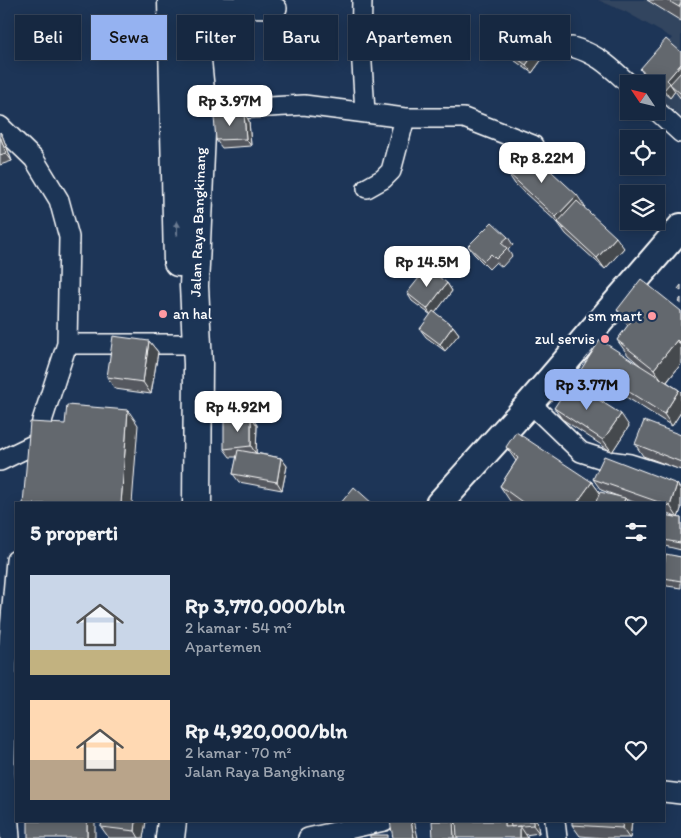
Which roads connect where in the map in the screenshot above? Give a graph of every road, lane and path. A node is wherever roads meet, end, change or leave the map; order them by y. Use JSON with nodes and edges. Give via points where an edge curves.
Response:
{"nodes":[{"id":1,"x":362,"y":0,"type":"edge"},
{"id":2,"x":182,"y":3,"type":"edge"},
{"id":3,"x":277,"y":8,"type":"dead end"},
{"id":4,"x":572,"y":47,"type":"dead end"},
{"id":5,"x":620,"y":76,"type":"edge"},
{"id":6,"x":202,"y":111,"type":"junction"},
{"id":7,"x":365,"y":112,"type":"junction"},
{"id":8,"x":406,"y":118,"type":"junction"},
{"id":9,"x":665,"y":118,"type":"edge"},
{"id":10,"x":0,"y":126,"type":"edge"},
{"id":11,"x":681,"y":133,"type":"edge"},
{"id":12,"x":533,"y":145,"type":"dead end"},
{"id":13,"x":367,"y":188,"type":"dead end"},
{"id":14,"x":679,"y":233,"type":"edge"},
{"id":15,"x":186,"y":287,"type":"junction"},
{"id":16,"x":68,"y":344,"type":"junction"},
{"id":17,"x":182,"y":344,"type":"junction"},
{"id":18,"x":530,"y":403,"type":"junction"},
{"id":19,"x":39,"y":442,"type":"junction"},
{"id":20,"x":0,"y":462,"type":"edge"},
{"id":21,"x":34,"y":468,"type":"edge"},
{"id":22,"x":681,"y":480,"type":"edge"},
{"id":23,"x":186,"y":502,"type":"edge"},
{"id":24,"x":197,"y":502,"type":"edge"},
{"id":25,"x":441,"y":502,"type":"edge"},
{"id":26,"x":15,"y":565,"type":"edge"},
{"id":27,"x":10,"y":588,"type":"edge"},
{"id":28,"x":3,"y":706,"type":"edge"},
{"id":29,"x":665,"y":792,"type":"edge"},
{"id":30,"x":681,"y":794,"type":"edge"},
{"id":31,"x":172,"y":822,"type":"edge"},
{"id":32,"x":190,"y":822,"type":"edge"},
{"id":33,"x":380,"y":822,"type":"edge"},
{"id":34,"x":556,"y":822,"type":"edge"},
{"id":35,"x":316,"y":837,"type":"edge"},
{"id":36,"x":10,"y":838,"type":"edge"},
{"id":37,"x":170,"y":838,"type":"edge"},
{"id":38,"x":188,"y":838,"type":"edge"},
{"id":39,"x":557,"y":838,"type":"edge"}],
"edges":[{"from":1,"to":7,"type":"street"},
{"from":2,"to":3,"type":"street"},
{"from":2,"to":6,"type":"highway","name":"Jalan Raya Bangkinang"},
{"from":15,"to":2,"type":"highway","name":"Jalan Raya Bangkinang","one_way":true},
{"from":4,"to":5,"type":"street","via":[[600,58]]},
{"from":6,"to":7,"type":"street","via":[[304,105]]},
{"from":6,"to":15,"type":"highway","name":"Jalan Raya Bangkinang"},
{"from":7,"to":8,"type":"street"},
{"from":8,"to":12,"type":"street","via":[[464,118]]},
{"from":8,"to":13,"type":"street","via":[[390,171]]},
{"from":9,"to":11,"type":"street"},
{"from":10,"to":16,"type":"street","via":[[34,159],[59,200],[69,237]]},
{"from":14,"to":18,"type":"street"},
{"from":15,"to":17,"type":"highway","name":"Jalan Raya Bangkinang"},
{"from":15,"to":24,"type":"highway","name":"Jalan Raya Bangkinang","via":[[198,364]]},
{"from":16,"to":17,"type":"street"},
{"from":16,"to":19,"type":"street","via":[[42,421]]},
{"from":17,"to":23,"type":"highway","name":"Jalan Raya Bangkinang"},
{"from":18,"to":22,"type":"street","via":[[581,452]]},
{"from":18,"to":25,"type":"street"},
{"from":19,"to":20,"type":"street"},
{"from":19,"to":21,"type":"street"},
{"from":26,"to":27,"type":"street"},
{"from":27,"to":28,"type":"street"},
{"from":28,"to":36,"type":"street"},
{"from":29,"to":30,"type":"street"},
{"from":31,"to":37,"type":"highway"},
{"from":32,"to":38,"type":"highway"},
{"from":33,"to":35,"type":"street"},
{"from":34,"to":39,"type":"street"}]}
